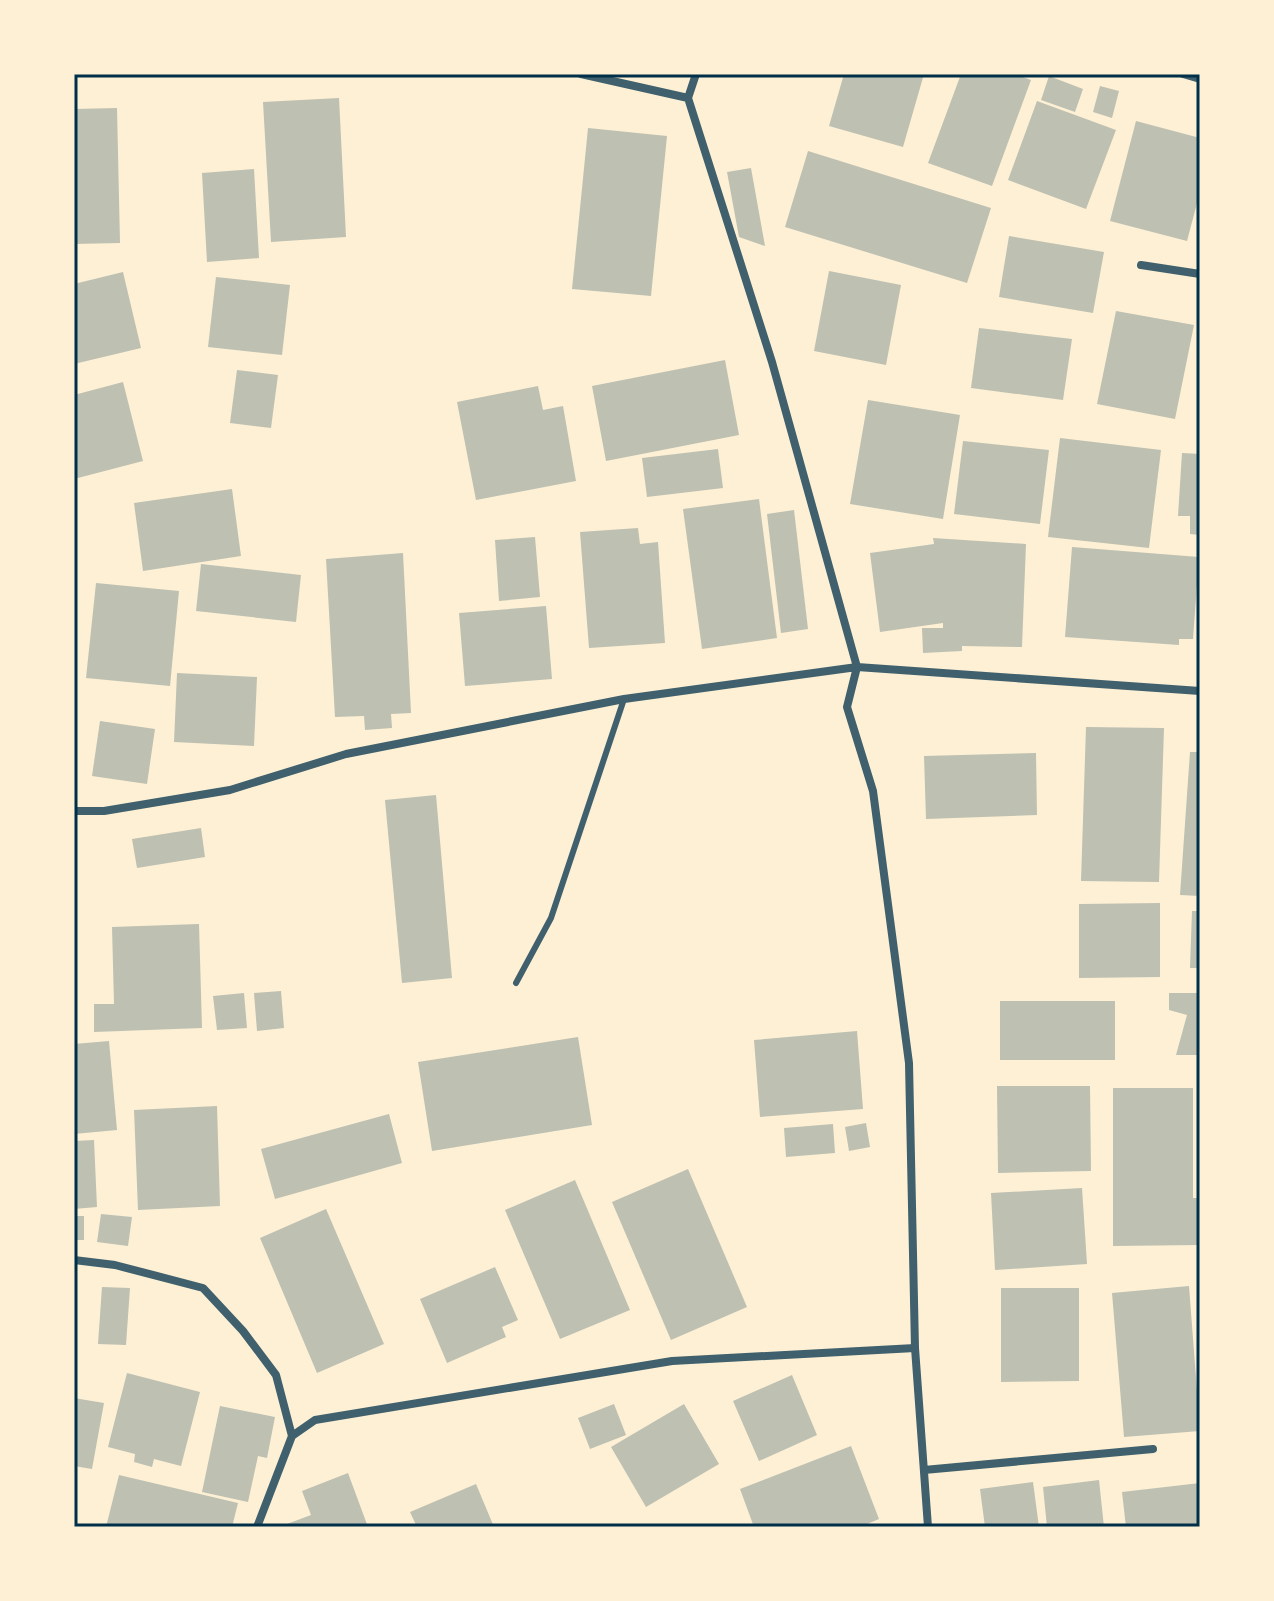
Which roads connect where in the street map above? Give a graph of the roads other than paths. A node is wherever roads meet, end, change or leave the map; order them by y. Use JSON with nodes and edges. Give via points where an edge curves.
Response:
{"nodes":[{"id":1,"x":581,"y":74,"type":"edge"},
{"id":2,"x":696,"y":74,"type":"edge"},
{"id":3,"x":1183,"y":74,"type":"edge"},
{"id":4,"x":1200,"y":79,"type":"edge"},
{"id":5,"x":688,"y":98,"type":"junction"},
{"id":6,"x":1141,"y":265,"type":"dead end"},
{"id":7,"x":1200,"y":274,"type":"edge"},
{"id":8,"x":857,"y":667,"type":"junction"},
{"id":9,"x":1200,"y":691,"type":"edge"},
{"id":10,"x":624,"y":699,"type":"junction"},
{"id":11,"x":74,"y":811,"type":"edge"},
{"id":12,"x":516,"y":983,"type":"dead end"},
{"id":13,"x":74,"y":1260,"type":"edge"},
{"id":14,"x":915,"y":1348,"type":"junction"},
{"id":15,"x":292,"y":1436,"type":"junction"},
{"id":16,"x":1153,"y":1449,"type":"dead end"},
{"id":17,"x":924,"y":1470,"type":"junction"},
{"id":18,"x":257,"y":1527,"type":"edge"},
{"id":19,"x":928,"y":1527,"type":"edge"}],
"edges":[{"from":1,"to":5,"type":"street"},
{"from":2,"to":5,"type":"street"},
{"from":3,"to":4,"type":"street"},
{"from":5,"to":8,"type":"street","via":[[772,362]]},
{"from":6,"to":7,"type":"street"},
{"from":8,"to":9,"type":"street"},
{"from":8,"to":10,"type":"street"},
{"from":8,"to":14,"type":"street","via":[[847,707],[873,791],[909,1063]]},
{"from":10,"to":11,"type":"street","via":[[346,754],[230,790],[104,811]]},
{"from":10,"to":12,"type":"lane","via":[[551,918]]},
{"from":13,"to":15,"type":"street","via":[[203,1288],[276,1375]]},
{"from":14,"to":15,"type":"street","via":[[672,1361],[315,1420]]},
{"from":14,"to":17,"type":"street"},
{"from":15,"to":18,"type":"street"},
{"from":16,"to":17,"type":"street"},
{"from":17,"to":19,"type":"street"}]}
